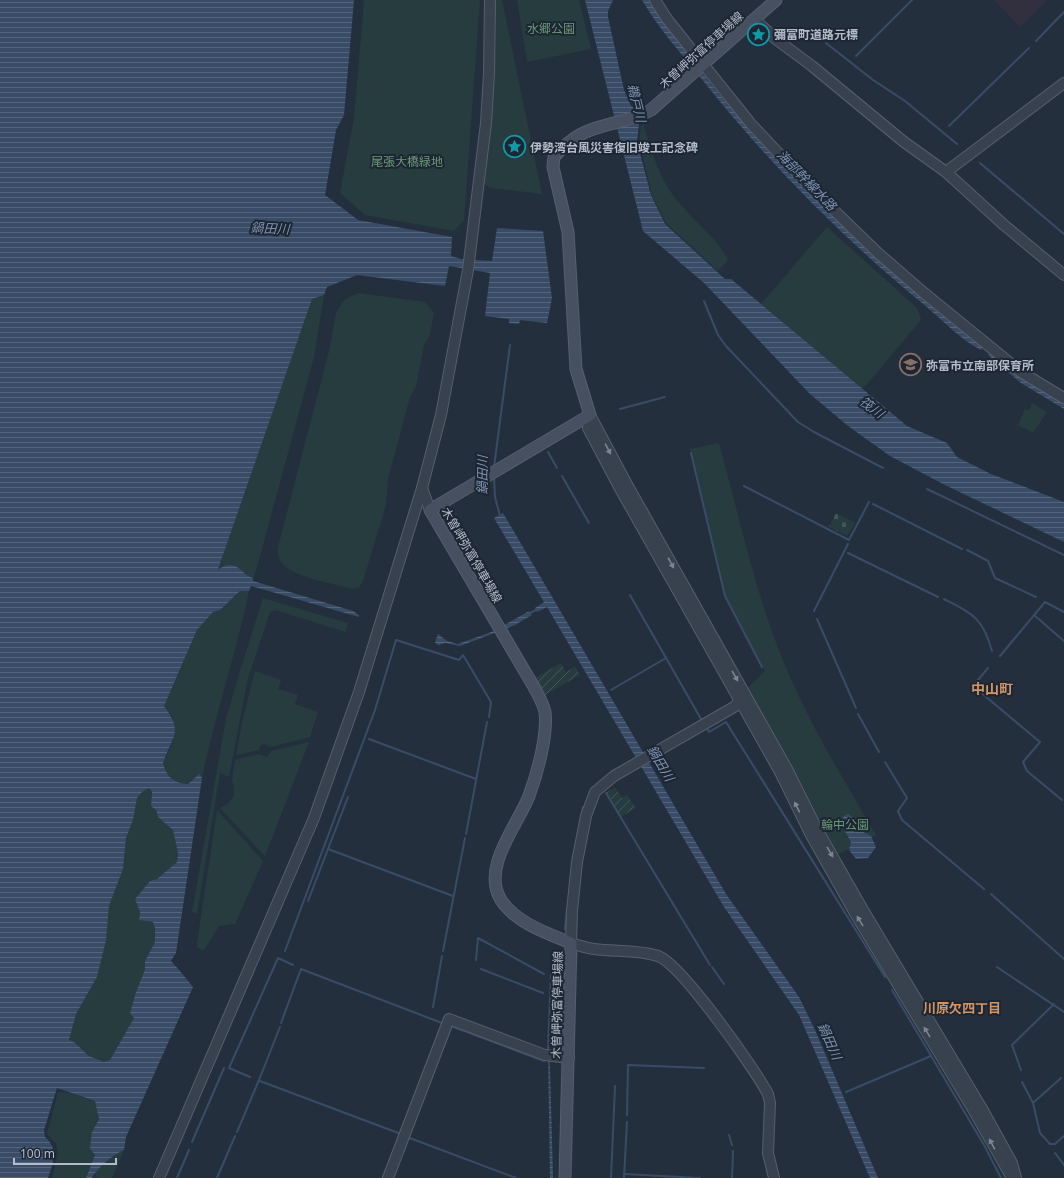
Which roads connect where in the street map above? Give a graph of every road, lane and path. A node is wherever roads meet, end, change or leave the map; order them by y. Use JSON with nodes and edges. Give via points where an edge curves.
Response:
{"nodes":[{"id":1,"x":490,"y":0,"type":"edge"},
{"id":2,"x":655,"y":0,"type":"edge"},
{"id":3,"x":776,"y":0,"type":"edge"},
{"id":4,"x":754,"y":19,"type":"junction"},
{"id":5,"x":699,"y":67,"type":"junction"},
{"id":6,"x":1064,"y":83,"type":"edge"},
{"id":7,"x":946,"y":172,"type":"junction"},
{"id":8,"x":1064,"y":275,"type":"edge"},
{"id":9,"x":1064,"y":398,"type":"edge"},
{"id":10,"x":590,"y":415,"type":"junction"},
{"id":11,"x":422,"y":488,"type":"junction"},
{"id":12,"x":430,"y":510,"type":"junction"},
{"id":13,"x":743,"y":698,"type":"junction"},
{"id":14,"x":570,"y":943,"type":"junction"},
{"id":15,"x":569,"y":1058,"type":"junction"},
{"id":16,"x":159,"y":1178,"type":"edge"},
{"id":17,"x":388,"y":1178,"type":"edge"},
{"id":18,"x":565,"y":1178,"type":"edge"},
{"id":19,"x":774,"y":1178,"type":"edge"},
{"id":20,"x":1012,"y":1178,"type":"edge"},
{"id":21,"x":1016,"y":1178,"type":"edge"}],
"edges":[{"from":1,"to":11,"type":"street","via":[[486,123],[468,270],[441,416]]},
{"from":2,"to":5,"type":"street"},
{"from":3,"to":4,"type":"main road","name":"木曽岬弥富停車場線"},
{"from":4,"to":5,"type":"main road","name":"木曽岬弥富停車場線"},
{"from":4,"to":7,"type":"street","via":[[904,142]]},
{"from":5,"to":9,"type":"street","via":[[814,191],[878,253],[1021,372]]},
{"from":5,"to":10,"type":"main road","name":"木曽岬弥富停車場線","via":[[651,110],[572,139],[554,158],[553,167],[568,232],[576,369]]},
{"from":6,"to":7,"type":"street"},
{"from":7,"to":8,"type":"street"},
{"from":10,"to":12,"type":"main road","name":"木曽岬弥富停車場線"},
{"from":10,"to":13,"type":"street","via":[[588,428],[598,448]]},
{"from":11,"to":12,"type":"street"},
{"from":11,"to":16,"type":"street","via":[[359,692],[314,818]]},
{"from":12,"to":14,"type":"main road","name":"木曽岬弥富停車場線","via":[[540,699],[545,713],[534,778],[528,797],[495,867],[496,887],[502,901],[518,917],[531,926]]},
{"from":13,"to":14,"type":"street","via":[[734,707],[614,776],[595,792],[589,807],[576,876]]},
{"from":20,"to":13,"type":"street","one_way":true,"via":[[811,835]]},
{"from":13,"to":21,"type":"street","one_way":true,"via":[[787,769],[818,831],[860,904],[982,1107],[1012,1163]]},
{"from":14,"to":15,"type":"main road","name":"木曽岬弥富停車場線"},
{"from":14,"to":19,"type":"street","via":[[593,949],[652,955],[670,963],[680,974],[730,1037],[768,1094],[768,1153]]},
{"from":15,"to":17,"type":"street","via":[[549,1055],[449,1020]]},
{"from":15,"to":18,"type":"main road","name":"木曽岬弥富停車場線"}]}
